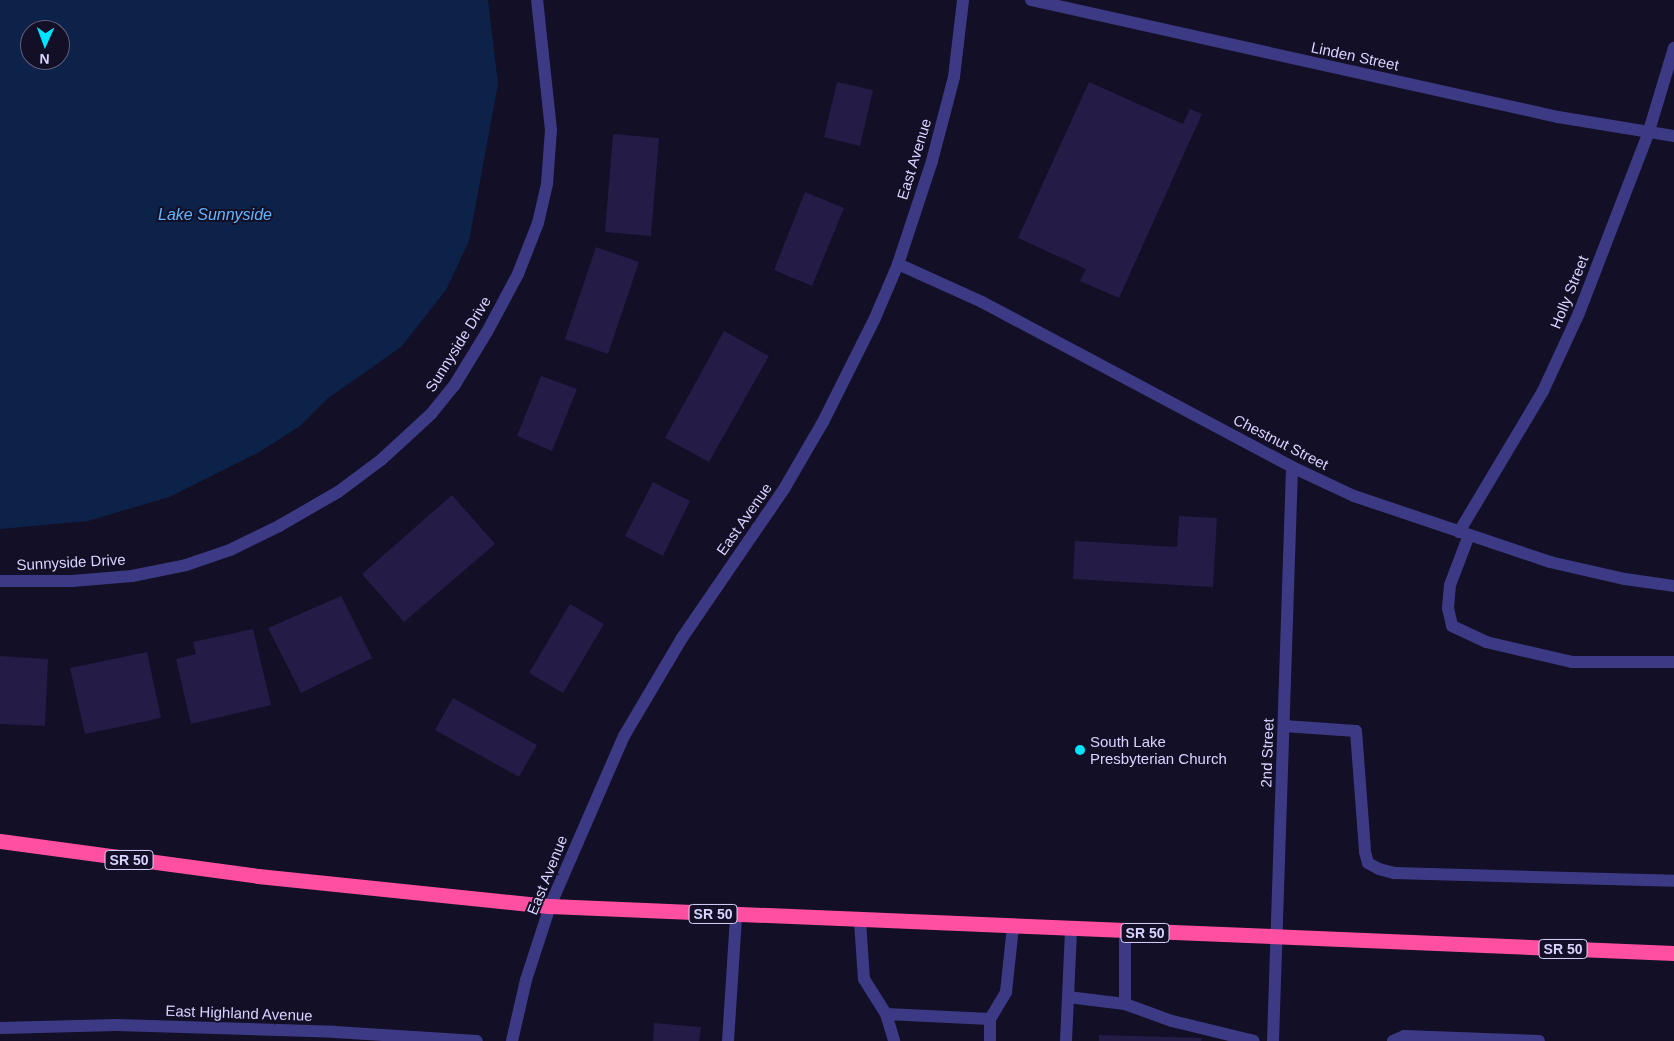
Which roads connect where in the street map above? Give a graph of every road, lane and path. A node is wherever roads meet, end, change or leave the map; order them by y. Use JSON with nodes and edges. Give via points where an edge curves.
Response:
{"nodes":[{"id":1,"x":537,"y":0,"type":"edge"},
{"id":2,"x":963,"y":0,"type":"edge"},
{"id":3,"x":1031,"y":0,"type":"edge"},
{"id":4,"x":1674,"y":48,"type":"edge"},
{"id":5,"x":1648,"y":134,"type":"junction"},
{"id":6,"x":1674,"y":136,"type":"edge"},
{"id":7,"x":898,"y":264,"type":"junction"},
{"id":8,"x":1292,"y":467,"type":"junction"},
{"id":9,"x":1464,"y":534,"type":"junction"},
{"id":10,"x":0,"y":581,"type":"edge"},
{"id":11,"x":1674,"y":586,"type":"edge"},
{"id":12,"x":1674,"y":662,"type":"edge"},
{"id":13,"x":1284,"y":726,"type":"junction"},
{"id":14,"x":0,"y":841,"type":"edge"},
{"id":15,"x":1674,"y":882,"type":"edge"},
{"id":16,"x":550,"y":906,"type":"junction"},
{"id":17,"x":736,"y":916,"type":"junction"},
{"id":18,"x":860,"y":922,"type":"junction"},
{"id":19,"x":1013,"y":927,"type":"junction"},
{"id":20,"x":1071,"y":930,"type":"junction"},
{"id":21,"x":1125,"y":932,"type":"junction"},
{"id":22,"x":1277,"y":938,"type":"junction"},
{"id":23,"x":1674,"y":953,"type":"edge"},
{"id":24,"x":1068,"y":997,"type":"junction"},
{"id":25,"x":1125,"y":1004,"type":"junction"},
{"id":26,"x":886,"y":1014,"type":"junction"},
{"id":27,"x":990,"y":1019,"type":"junction"},
{"id":28,"x":0,"y":1028,"type":"edge"},
{"id":29,"x":354,"y":1037,"type":"edge"},
{"id":30,"x":1219,"y":1037,"type":"edge"},
{"id":31,"x":476,"y":1041,"type":"edge"},
{"id":32,"x":512,"y":1041,"type":"edge"},
{"id":33,"x":728,"y":1041,"type":"edge"},
{"id":34,"x":894,"y":1041,"type":"edge"},
{"id":35,"x":990,"y":1041,"type":"edge"},
{"id":36,"x":1066,"y":1041,"type":"edge"},
{"id":37,"x":1254,"y":1041,"type":"edge"},
{"id":38,"x":1272,"y":1041,"type":"edge"},
{"id":39,"x":1394,"y":1041,"type":"edge"},
{"id":40,"x":1538,"y":1041,"type":"edge"}],
"edges":[{"from":1,"to":10,"type":"street","name":"Sunnyside Drive","via":[[551,130],[547,184],[538,223],[518,274],[487,332],[454,386],[432,414],[381,460],[338,492],[230,550],[186,565],[132,576],[72,581]]},
{"from":2,"to":7,"type":"street","name":"East Avenue","via":[[954,76],[932,161]]},
{"from":3,"to":5,"type":"street","name":"Linden Street","via":[[1548,115]]},
{"from":4,"to":5,"type":"street","name":"Holly Street"},
{"from":5,"to":6,"type":"street","name":"Linden Street"},
{"from":5,"to":9,"type":"street","name":"Holly Street","via":[[1580,313],[1543,391]]},
{"from":7,"to":8,"type":"street","name":"Chestnut Street","via":[[982,302]]},
{"from":7,"to":16,"type":"street","name":"East Avenue","via":[[823,422],[784,489],[682,638],[624,736]]},
{"from":8,"to":9,"type":"street","name":"Chestnut Street","via":[[1354,496]]},
{"from":8,"to":13,"type":"street","name":"2nd Street"},
{"from":9,"to":11,"type":"street","name":"Chestnut Street","via":[[1550,562]]},
{"from":9,"to":12,"type":"street","name":"Holly Street","via":[[1450,585],[1448,608],[1452,626],[1486,642],[1572,662]]},
{"from":13,"to":15,"type":"street","via":[[1356,731],[1365,852],[1368,863],[1379,869],[1394,873]]},
{"from":13,"to":22,"type":"street","name":"2nd Street"},
{"from":14,"to":16,"type":"highway","number":"SR 50","via":[[258,876]]},
{"from":16,"to":17,"type":"highway","number":"SR 50"},
{"from":16,"to":32,"type":"street","name":"East Avenue","via":[[526,980]]},
{"from":17,"to":18,"type":"highway","number":"SR 50"},
{"from":17,"to":33,"type":"street"},
{"from":18,"to":19,"type":"highway","number":"SR 50"},
{"from":18,"to":26,"type":"street","via":[[864,979]]},
{"from":19,"to":20,"type":"highway","number":"SR 50"},
{"from":19,"to":27,"type":"street","via":[[1006,992]]},
{"from":20,"to":21,"type":"highway","number":"SR 50"},
{"from":20,"to":24,"type":"street"},
{"from":21,"to":22,"type":"highway","number":"SR 50"},
{"from":21,"to":25,"type":"street"},
{"from":22,"to":23,"type":"highway","number":"SR 50"},
{"from":22,"to":38,"type":"street","name":"2nd Street"},
{"from":24,"to":25,"type":"street"},
{"from":24,"to":36,"type":"street"},
{"from":25,"to":30,"type":"street"},
{"from":26,"to":27,"type":"street"},
{"from":26,"to":34,"type":"street"},
{"from":27,"to":35,"type":"street"},
{"from":28,"to":29,"type":"street","name":"East Highland Avenue","via":[[117,1025]]},
{"from":29,"to":31,"type":"street","name":"East Highland Avenue"},
{"from":30,"to":37,"type":"street"},
{"from":39,"to":40,"type":"street","via":[[1404,1036]]}]}
